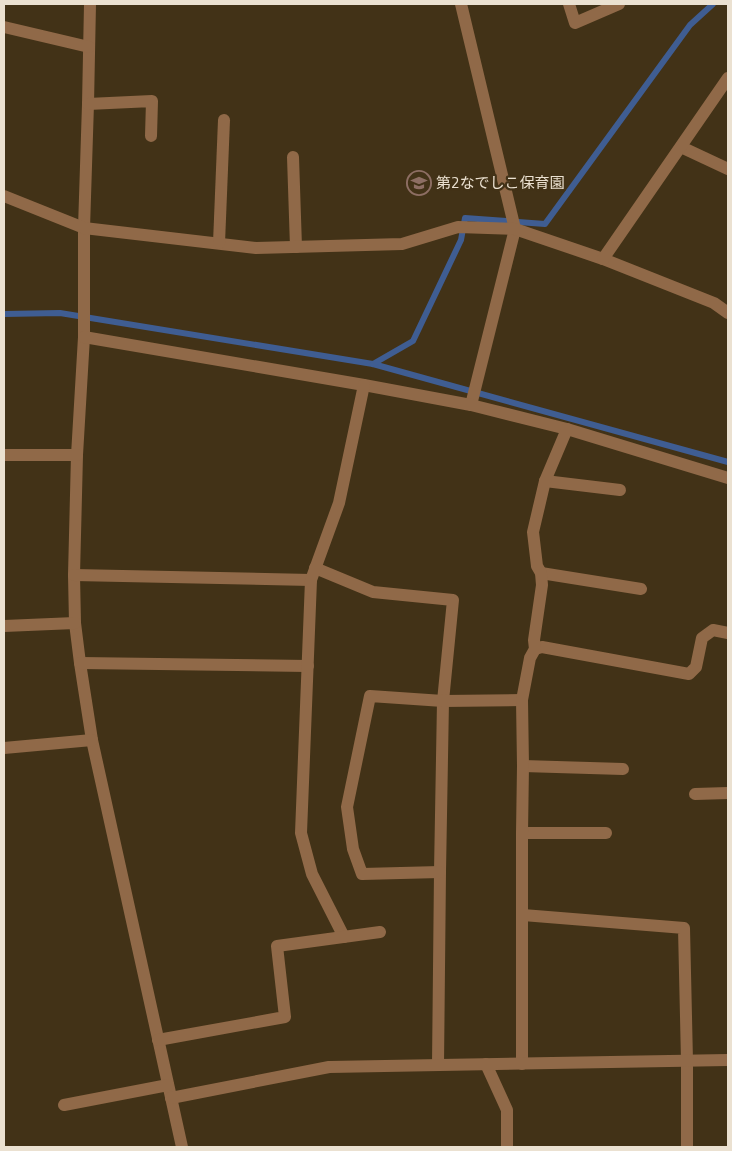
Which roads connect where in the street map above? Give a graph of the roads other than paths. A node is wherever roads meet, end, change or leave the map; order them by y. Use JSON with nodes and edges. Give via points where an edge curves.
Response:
{"nodes":[{"id":1,"x":90,"y":4,"type":"edge"},
{"id":2,"x":462,"y":4,"type":"edge"},
{"id":3,"x":569,"y":4,"type":"edge"},
{"id":4,"x":619,"y":4,"type":"edge"},
{"id":5,"x":4,"y":27,"type":"edge"},
{"id":6,"x":89,"y":47,"type":"junction"},
{"id":7,"x":728,"y":78,"type":"edge"},
{"id":8,"x":88,"y":104,"type":"junction"},
{"id":9,"x":224,"y":120,"type":"dead end"},
{"id":10,"x":151,"y":136,"type":"dead end"},
{"id":11,"x":681,"y":146,"type":"junction"},
{"id":12,"x":293,"y":157,"type":"dead end"},
{"id":13,"x":728,"y":169,"type":"edge"},
{"id":14,"x":4,"y":196,"type":"edge"},
{"id":15,"x":84,"y":228,"type":"junction"},
{"id":16,"x":515,"y":230,"type":"junction"},
{"id":17,"x":219,"y":244,"type":"junction"},
{"id":18,"x":296,"y":247,"type":"junction"},
{"id":19,"x":603,"y":259,"type":"junction"},
{"id":20,"x":728,"y":302,"type":"edge"},
{"id":21,"x":714,"y":303,"type":"junction"},
{"id":22,"x":728,"y":313,"type":"edge"},
{"id":23,"x":84,"y":335,"type":"junction"},
{"id":24,"x":364,"y":385,"type":"junction"},
{"id":25,"x":472,"y":404,"type":"junction"},
{"id":26,"x":567,"y":430,"type":"junction"},
{"id":27,"x":4,"y":455,"type":"edge"},
{"id":28,"x":77,"y":455,"type":"junction"},
{"id":29,"x":728,"y":478,"type":"edge"},
{"id":30,"x":545,"y":482,"type":"junction"},
{"id":31,"x":620,"y":490,"type":"dead end"},
{"id":32,"x":315,"y":568,"type":"junction"},
{"id":33,"x":541,"y":572,"type":"junction"},
{"id":34,"x":74,"y":574,"type":"junction"},
{"id":35,"x":311,"y":580,"type":"junction"},
{"id":36,"x":641,"y":589,"type":"dead end"},
{"id":37,"x":76,"y":623,"type":"junction"},
{"id":38,"x":4,"y":626,"type":"edge"},
{"id":39,"x":728,"y":633,"type":"edge"},
{"id":40,"x":535,"y":649,"type":"junction"},
{"id":41,"x":80,"y":663,"type":"junction"},
{"id":42,"x":308,"y":666,"type":"junction"},
{"id":43,"x":522,"y":700,"type":"junction"},
{"id":44,"x":443,"y":701,"type":"junction"},
{"id":45,"x":92,"y":740,"type":"junction"},
{"id":46,"x":4,"y":748,"type":"edge"},
{"id":47,"x":523,"y":766,"type":"junction"},
{"id":48,"x":624,"y":769,"type":"dead end"},
{"id":49,"x":728,"y":793,"type":"edge"},
{"id":50,"x":694,"y":794,"type":"dead end"},
{"id":51,"x":606,"y":833,"type":"dead end"},
{"id":52,"x":522,"y":834,"type":"junction"},
{"id":53,"x":440,"y":872,"type":"junction"},
{"id":54,"x":523,"y":915,"type":"junction"},
{"id":55,"x":380,"y":932,"type":"dead end"},
{"id":56,"x":344,"y":937,"type":"junction"},
{"id":57,"x":158,"y":1040,"type":"junction"},
{"id":58,"x":728,"y":1060,"type":"edge"},
{"id":59,"x":687,"y":1061,"type":"junction"},
{"id":60,"x":486,"y":1064,"type":"junction"},
{"id":61,"x":522,"y":1064,"type":"junction"},
{"id":62,"x":438,"y":1065,"type":"junction"},
{"id":63,"x":168,"y":1085,"type":"junction"},
{"id":64,"x":171,"y":1098,"type":"junction"},
{"id":65,"x":64,"y":1105,"type":"dead end"},
{"id":66,"x":182,"y":1147,"type":"edge"},
{"id":67,"x":507,"y":1147,"type":"edge"},
{"id":68,"x":687,"y":1147,"type":"edge"}],
"edges":[{"from":1,"to":6,"type":"street"},
{"from":2,"to":16,"type":"street"},
{"from":3,"to":4,"type":"street","via":[[575,23]]},
{"from":5,"to":6,"type":"street"},
{"from":6,"to":8,"type":"street"},
{"from":7,"to":11,"type":"street"},
{"from":8,"to":10,"type":"street","via":[[152,101]]},
{"from":8,"to":15,"type":"street"},
{"from":9,"to":17,"type":"street"},
{"from":11,"to":13,"type":"street"},
{"from":11,"to":19,"type":"street"},
{"from":12,"to":18,"type":"street"},
{"from":14,"to":15,"type":"street"},
{"from":15,"to":17,"type":"street"},
{"from":15,"to":23,"type":"street"},
{"from":16,"to":18,"type":"street","via":[[458,227],[402,244]]},
{"from":16,"to":19,"type":"street"},
{"from":16,"to":25,"type":"street"},
{"from":17,"to":18,"type":"street","via":[[256,248]]},
{"from":19,"to":21,"type":"street"},
{"from":20,"to":21,"type":"street"},
{"from":21,"to":22,"type":"street"},
{"from":23,"to":24,"type":"street"},
{"from":23,"to":28,"type":"street"},
{"from":24,"to":25,"type":"street"},
{"from":24,"to":32,"type":"street","via":[[339,503]]},
{"from":25,"to":26,"type":"street"},
{"from":26,"to":29,"type":"street"},
{"from":26,"to":30,"type":"street"},
{"from":27,"to":28,"type":"street"},
{"from":28,"to":34,"type":"street"},
{"from":30,"to":31,"type":"street"},
{"from":30,"to":33,"type":"street","via":[[533,532],[537,566]]},
{"from":32,"to":35,"type":"street"},
{"from":32,"to":44,"type":"street","via":[[373,592],[453,600]]},
{"from":33,"to":36,"type":"street"},
{"from":33,"to":40,"type":"street"},
{"from":34,"to":35,"type":"street"},
{"from":34,"to":37,"type":"street"},
{"from":35,"to":42,"type":"street"},
{"from":37,"to":38,"type":"street"},
{"from":37,"to":41,"type":"street"},
{"from":39,"to":40,"type":"street","via":[[713,630],[702,638],[696,667],[689,674],[542,647]]},
{"from":40,"to":43,"type":"street","via":[[530,658]]},
{"from":41,"to":42,"type":"street"},
{"from":41,"to":45,"type":"street"},
{"from":42,"to":56,"type":"street","via":[[301,833],[312,874]]},
{"from":43,"to":44,"type":"street"},
{"from":43,"to":47,"type":"street"},
{"from":44,"to":53,"type":"street"},
{"from":44,"to":53,"type":"street","via":[[370,696],[347,807],[353,849],[362,874]]},
{"from":45,"to":46,"type":"street"},
{"from":45,"to":57,"type":"street"},
{"from":47,"to":48,"type":"street"},
{"from":47,"to":52,"type":"street"},
{"from":49,"to":50,"type":"street"},
{"from":51,"to":52,"type":"street"},
{"from":52,"to":54,"type":"street"},
{"from":53,"to":62,"type":"street"},
{"from":54,"to":59,"type":"street","via":[[684,928]]},
{"from":54,"to":61,"type":"street"},
{"from":55,"to":56,"type":"street"},
{"from":56,"to":57,"type":"street","via":[[277,946],[286,1017]]},
{"from":57,"to":63,"type":"street"},
{"from":58,"to":59,"type":"street"},
{"from":59,"to":61,"type":"street"},
{"from":59,"to":68,"type":"street"},
{"from":60,"to":61,"type":"street"},
{"from":60,"to":62,"type":"street"},
{"from":60,"to":67,"type":"street","via":[[507,1110]]},
{"from":62,"to":64,"type":"street","via":[[329,1067]]},
{"from":63,"to":64,"type":"street"},
{"from":63,"to":65,"type":"street"},
{"from":64,"to":66,"type":"street"}]}
